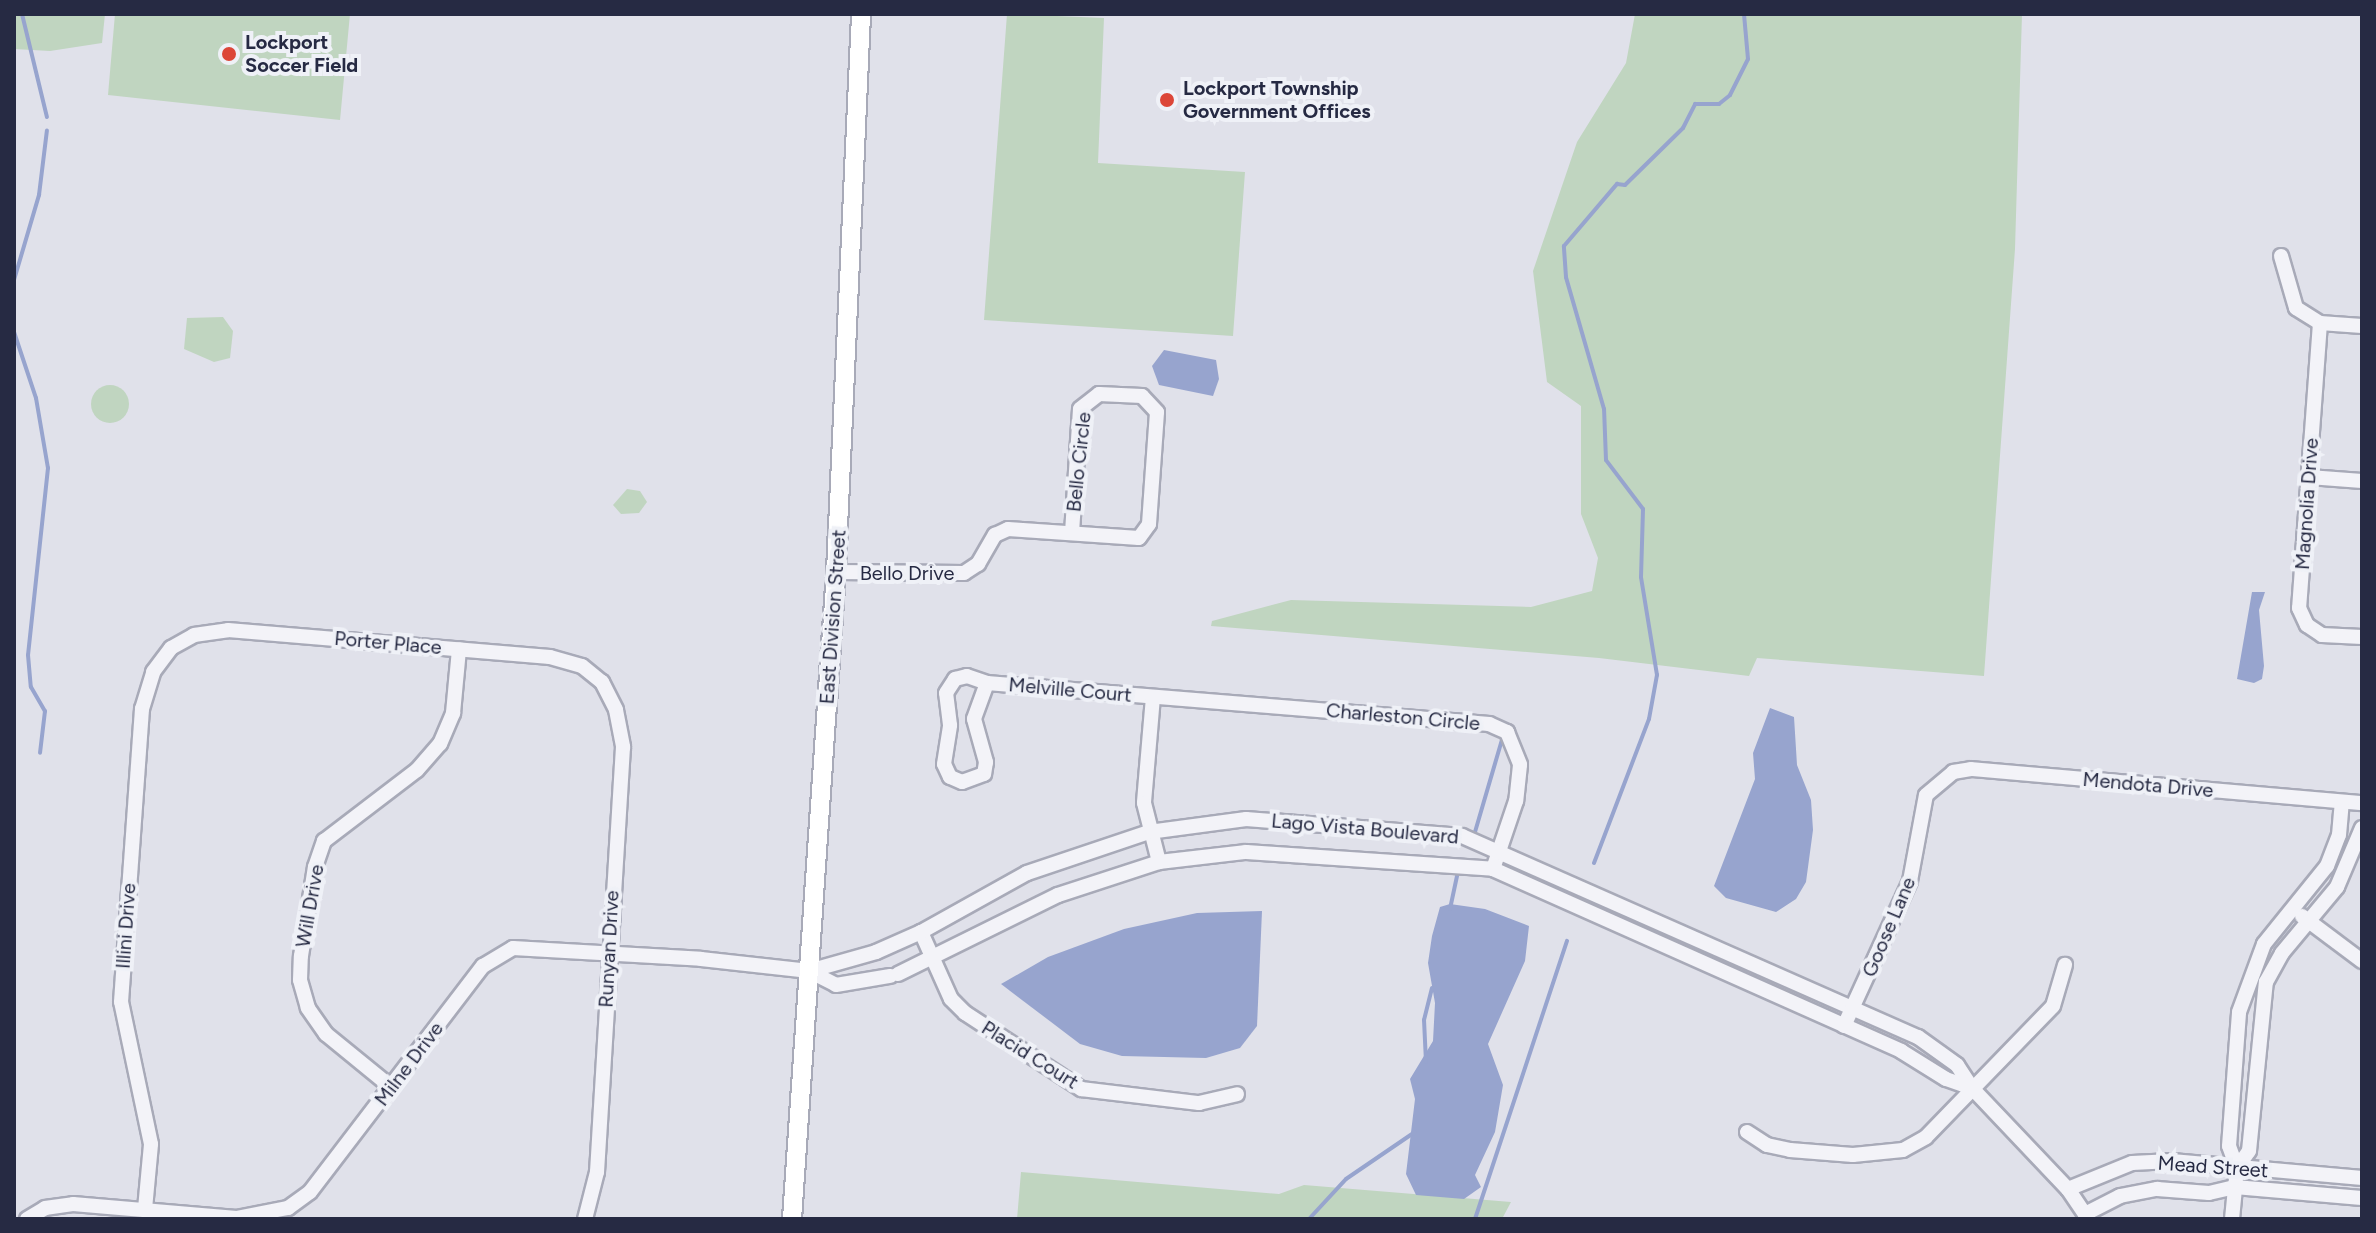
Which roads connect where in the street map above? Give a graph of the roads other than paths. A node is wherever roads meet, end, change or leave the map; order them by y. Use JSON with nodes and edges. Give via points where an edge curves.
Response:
{"nodes":[{"id":1,"x":861,"y":14,"type":"edge"},
{"id":2,"x":2281,"y":256,"type":"dead end"},
{"id":3,"x":2320,"y":323,"type":"junction"},
{"id":4,"x":2362,"y":326,"type":"edge"},
{"id":5,"x":2309,"y":477,"type":"junction"},
{"id":6,"x":2362,"y":481,"type":"edge"},
{"id":7,"x":1146,"y":532,"type":"joint"},
{"id":8,"x":1072,"y":533,"type":"junction"},
{"id":9,"x":836,"y":572,"type":"junction"},
{"id":10,"x":2362,"y":637,"type":"edge"},
{"id":11,"x":171,"y":648,"type":"joint"},
{"id":12,"x":459,"y":649,"type":"junction"},
{"id":13,"x":602,"y":682,"type":"joint"},
{"id":14,"x":987,"y":683,"type":"junction"},
{"id":15,"x":1153,"y":697,"type":"junction"},
{"id":16,"x":1937,"y":781,"type":"joint"},
{"id":17,"x":2342,"y":802,"type":"junction"},
{"id":18,"x":2362,"y":803,"type":"edge"},
{"id":19,"x":2362,"y":828,"type":"edge"},
{"id":20,"x":1149,"y":832,"type":"junction"},
{"id":21,"x":1500,"y":848,"type":"junction"},
{"id":22,"x":1159,"y":862,"type":"junction"},
{"id":23,"x":1493,"y":869,"type":"junction"},
{"id":24,"x":2292,"y":906,"type":"junction"},
{"id":25,"x":2308,"y":923,"type":"junction"},
{"id":26,"x":921,"y":932,"type":"junction"},
{"id":27,"x":609,"y":951,"type":"junction"},
{"id":28,"x":858,"y":957,"type":"junction"},
{"id":29,"x":931,"y":959,"type":"junction"},
{"id":30,"x":2362,"y":961,"type":"edge"},
{"id":31,"x":2065,"y":965,"type":"dead end"},
{"id":32,"x":809,"y":971,"type":"junction"},
{"id":33,"x":862,"y":983,"type":"junction"},
{"id":34,"x":1854,"y":1006,"type":"junction"},
{"id":35,"x":1844,"y":1026,"type":"junction"},
{"id":36,"x":391,"y":1087,"type":"junction"},
{"id":37,"x":1972,"y":1088,"type":"junction"},
{"id":38,"x":1237,"y":1094,"type":"dead end"},
{"id":39,"x":1747,"y":1132,"type":"dead end"},
{"id":40,"x":2237,"y":1168,"type":"junction"},
{"id":41,"x":2362,"y":1178,"type":"edge"},
{"id":42,"x":2235,"y":1187,"type":"junction"},
{"id":43,"x":2068,"y":1189,"type":"junction"},
{"id":44,"x":2362,"y":1198,"type":"edge"},
{"id":45,"x":145,"y":1209,"type":"junction"},
{"id":46,"x":2086,"y":1216,"type":"edge"},
{"id":47,"x":27,"y":1219,"type":"edge"},
{"id":48,"x":585,"y":1219,"type":"edge"},
{"id":49,"x":792,"y":1219,"type":"edge"},
{"id":50,"x":2232,"y":1219,"type":"edge"}],
"edges":[{"from":1,"to":9,"type":"street","name":"East Division Street"},
{"from":2,"to":3,"type":"street","via":[[2296,308]]},
{"from":3,"to":4,"type":"street"},
{"from":3,"to":5,"type":"street","name":"Magnolia Drive"},
{"from":5,"to":6,"type":"street"},
{"from":5,"to":10,"type":"street","name":"Magnolia Drive","via":[[2299,608],[2307,625],[2322,635]]},
{"from":7,"to":8,"type":"street","name":"Bello Drive","via":[[1139,538]]},
{"from":7,"to":8,"type":"street","name":"Bello Circle","via":[[1157,412],[1142,396],[1099,394],[1080,409]]},
{"from":8,"to":9,"type":"street","name":"Bello Drive","via":[[1008,529],[995,535],[978,564],[964,573]]},
{"from":9,"to":32,"type":"street","name":"East Division Street"},
{"from":11,"to":12,"type":"street","name":"Porter Place","via":[[194,635],[228,630]]},
{"from":11,"to":45,"type":"street","name":"Illini Drive","via":[[153,672],[142,709],[121,1002],[151,1144]]},
{"from":12,"to":13,"type":"street","name":"Porter Place","via":[[550,657],[582,666]]},
{"from":12,"to":36,"type":"street","name":"Will Drive","via":[[453,713],[440,744],[417,770],[324,841],[305,926],[300,980],[308,1008],[326,1034]]},
{"from":13,"to":27,"type":"street","name":"Runyan Drive","via":[[616,710],[623,747]]},
{"from":14,"to":14,"type":"street","name":"Melville Court","via":[[967,676],[955,679],[946,693],[950,725],[944,764],[950,777],[962,782],[984,774],[974,719]]},
{"from":14,"to":15,"type":"street","name":"Melville Court"},
{"from":15,"to":20,"type":"street","via":[[1144,803]]},
{"from":15,"to":21,"type":"street","name":"Charleston Circle","via":[[1489,724],[1507,732],[1520,765],[1516,801]]},
{"from":16,"to":17,"type":"street","name":"Mendota Drive","via":[[1971,769]]},
{"from":16,"to":34,"type":"street","name":"Goose Lane","via":[[1926,795],[1910,881]]},
{"from":17,"to":18,"type":"street","name":"Mendota Drive"},
{"from":17,"to":24,"type":"street","via":[[2339,835],[2327,866]]},
{"from":19,"to":25,"type":"street","via":[[2337,887]]},
{"from":20,"to":21,"type":"street","name":"Lago Vista Boulevard","via":[[1246,819],[1300,821],[1462,836]]},
{"from":20,"to":22,"type":"street"},
{"from":20,"to":26,"type":"street","name":"Lago Vista Boulevard","via":[[1027,873]]},
{"from":21,"to":23,"type":"street","name":"Charleston Circle"},
{"from":21,"to":34,"type":"street","name":"Lago Vista Boulevard"},
{"from":22,"to":23,"type":"street","name":"Lago Vista Boulevard","via":[[1246,852]]},
{"from":22,"to":29,"type":"street","name":"Lago Vista Boulevard","via":[[1058,895]]},
{"from":23,"to":35,"type":"street","name":"Lago Vista Boulevard"},
{"from":24,"to":25,"type":"street"},
{"from":24,"to":40,"type":"street","via":[[2264,944],[2239,1012],[2229,1146]]},
{"from":25,"to":30,"type":"street"},
{"from":25,"to":40,"type":"street","via":[[2266,982],[2249,1151]]},
{"from":26,"to":28,"type":"street","name":"Lago Vista Boulevard"},
{"from":26,"to":29,"type":"street","name":"Placid Court"},
{"from":27,"to":32,"type":"street","name":"Milne Drive"},
{"from":27,"to":36,"type":"street","name":"Milne Drive","via":[[542,945],[503,954],[483,966]]},
{"from":27,"to":48,"type":"street","name":"Runyan Drive","via":[[597,1172]]},
{"from":28,"to":32,"type":"street","name":"Lago Vista Boulevard"},
{"from":28,"to":33,"type":"street"},
{"from":29,"to":33,"type":"street","name":"Lago Vista Boulevard"},
{"from":29,"to":38,"type":"street","name":"Placid Court","via":[[951,999],[965,1013],[1081,1089],[1199,1103]]},
{"from":31,"to":37,"type":"street","via":[[2053,1006]]},
{"from":32,"to":33,"type":"street","name":"Lago Vista Boulevard","via":[[836,985]]},
{"from":32,"to":49,"type":"street","name":"East Division Street"},
{"from":34,"to":35,"type":"street","name":"Goose Lane"},
{"from":34,"to":37,"type":"street","name":"Lago Vista Boulevard","via":[[1918,1037],[1957,1065]]},
{"from":35,"to":37,"type":"street","name":"Lago Vista Boulevard"},
{"from":36,"to":45,"type":"street","name":"Milne Drive","via":[[310,1192],[288,1208],[236,1218]]},
{"from":37,"to":39,"type":"street","via":[[1926,1137],[1903,1150],[1865,1155],[1790,1150],[1767,1145]]},
{"from":37,"to":43,"type":"street","name":"Lago Vista Boulevard"},
{"from":40,"to":41,"type":"street","name":"Mead Street"},
{"from":40,"to":42,"type":"street"},
{"from":40,"to":43,"type":"street","name":"Mead Street","via":[[2132,1163]]},
{"from":42,"to":44,"type":"street","name":"Mead Street"},
{"from":42,"to":46,"type":"street","name":"Mead Street","via":[[2209,1193],[2157,1189],[2120,1196]]},
{"from":42,"to":50,"type":"street"},
{"from":43,"to":46,"type":"street","name":"Lago Vista Boulevard"},
{"from":45,"to":47,"type":"street","name":"Milne Drive","via":[[73,1204],[45,1208]]}]}
